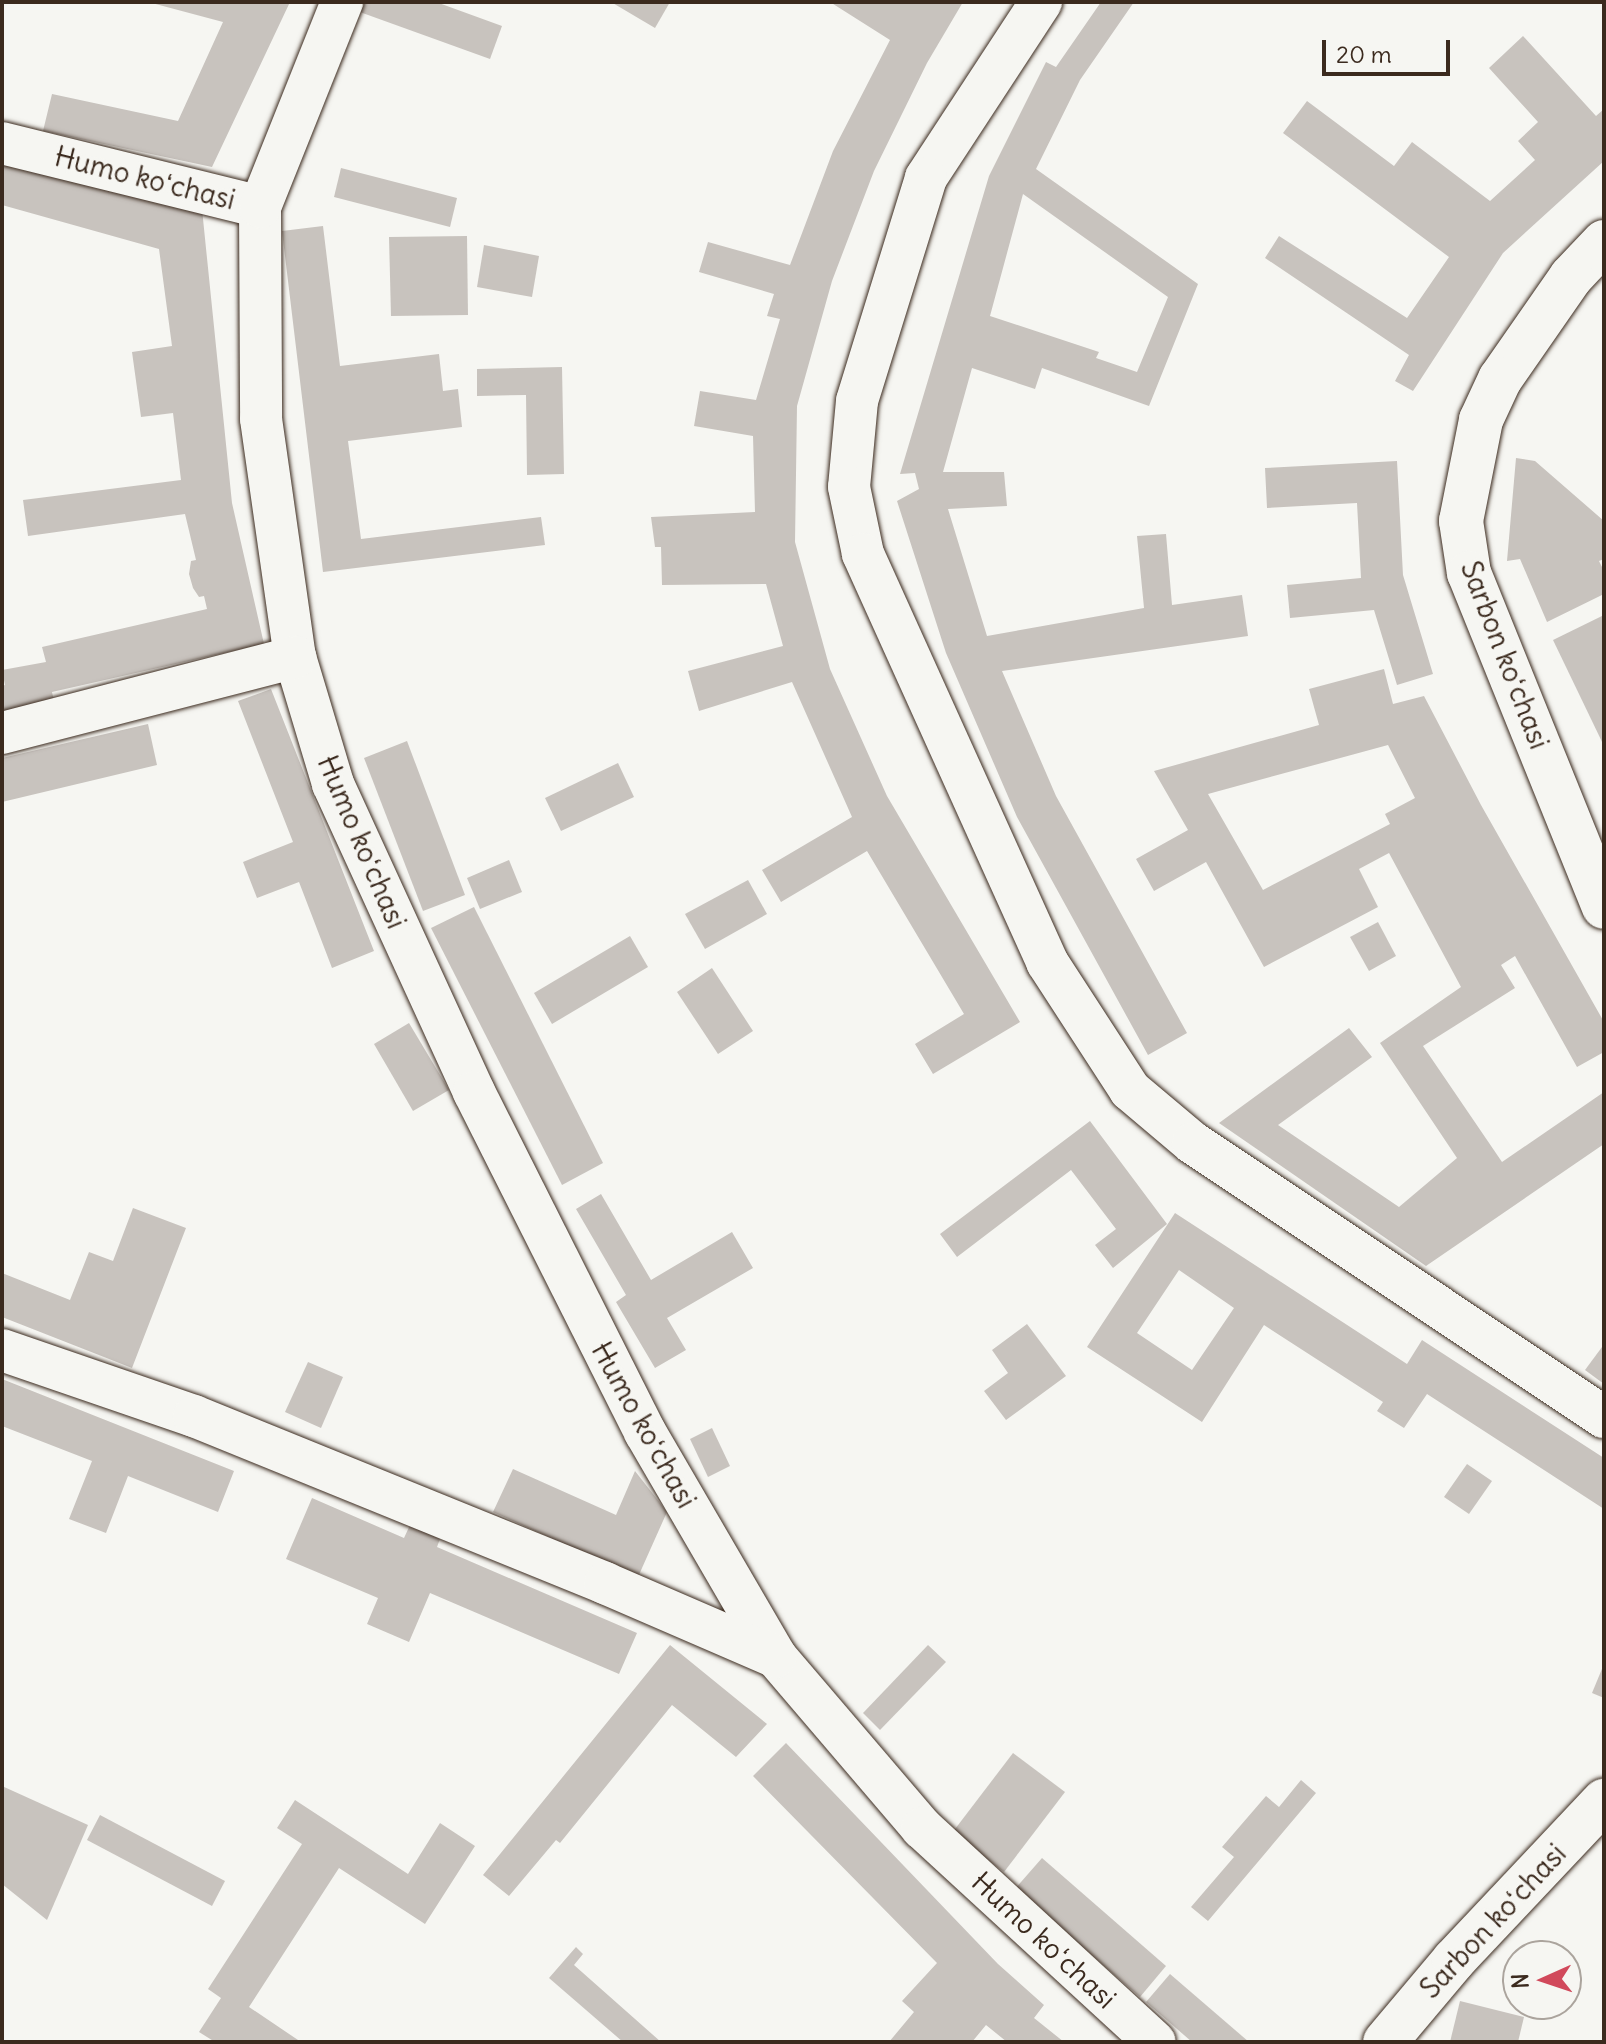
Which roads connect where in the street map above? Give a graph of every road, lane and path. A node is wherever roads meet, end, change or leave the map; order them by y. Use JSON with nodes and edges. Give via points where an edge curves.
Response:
{"nodes":[{"id":1,"x":342,"y":2,"type":"edge"},
{"id":2,"x":1041,"y":2,"type":"edge"},
{"id":3,"x":2,"y":143,"type":"edge"},
{"id":4,"x":260,"y":207,"type":"junction"},
{"id":5,"x":1604,"y":242,"type":"edge"},
{"id":6,"x":295,"y":657,"type":"junction"},
{"id":7,"x":2,"y":733,"type":"edge"},
{"id":8,"x":1604,"y":907,"type":"edge"},
{"id":9,"x":2,"y":1350,"type":"edge"},
{"id":10,"x":1604,"y":1417,"type":"edge"},
{"id":11,"x":776,"y":1657,"type":"junction"},
{"id":12,"x":1604,"y":1801,"type":"edge"},
{"id":13,"x":1155,"y":2042,"type":"edge"},
{"id":14,"x":1385,"y":2042,"type":"edge"}],
"edges":[{"from":1,"to":4,"type":"street"},
{"from":2,"to":10,"type":"street","via":[[926,178],[857,401],[849,487],[863,554],[1047,962],[1130,1090],[1193,1143]]},
{"from":3,"to":4,"type":"street","name":"Humo koʻchasi"},
{"from":4,"to":6,"type":"street","name":"Humo koʻchasi","via":[[261,419]]},
{"from":5,"to":8,"type":"street","name":"Sarbon koʻchasi","via":[[1571,277],[1500,379],[1481,420],[1461,521],[1469,573]]},
{"from":6,"to":7,"type":"street"},
{"from":6,"to":11,"type":"street","name":"Humo koʻchasi","via":[[333,784],[474,1092],[645,1432]]},
{"from":9,"to":11,"type":"street","name":"Humo koʻchasi","via":[[194,1416]]},
{"from":11,"to":13,"type":"street","name":"Humo koʻchasi","via":[[922,1828]]},
{"from":12,"to":14,"type":"street","name":"Sarbon koʻchasi","via":[[1454,1960]]}]}
